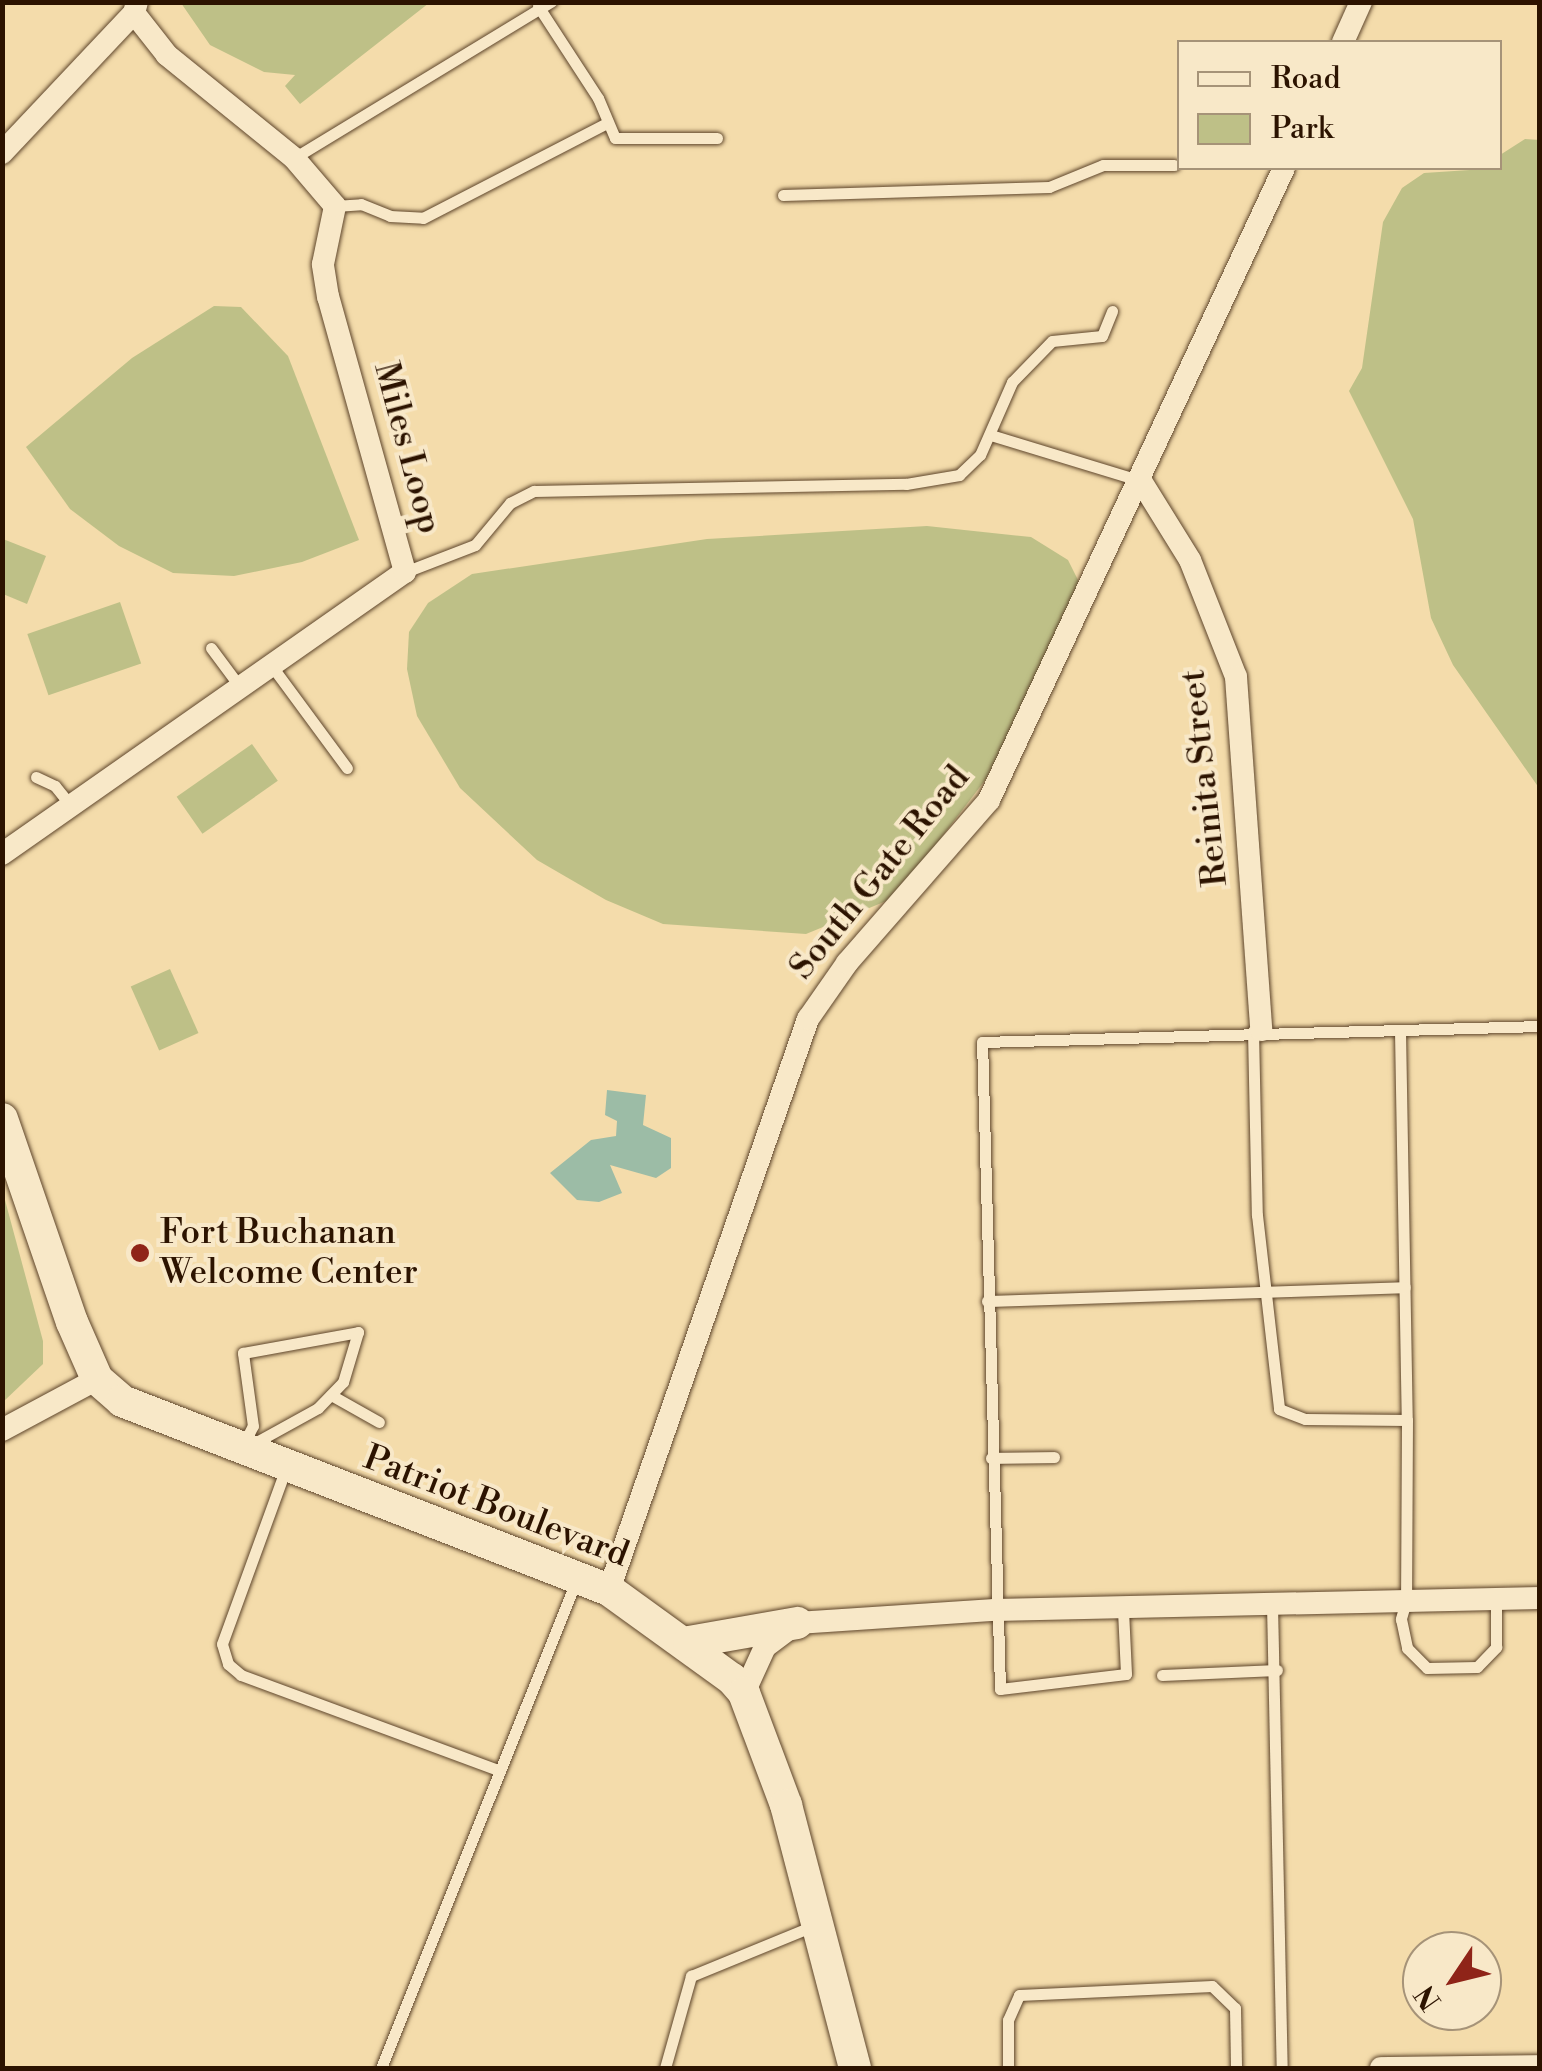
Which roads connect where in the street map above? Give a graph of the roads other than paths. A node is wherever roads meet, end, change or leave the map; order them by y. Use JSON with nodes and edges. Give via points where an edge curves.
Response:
{"nodes":[{"id":1,"x":1361,"y":2,"type":"edge"},
{"id":2,"x":542,"y":5,"type":"edge"},
{"id":3,"x":135,"y":8,"type":"edge"},
{"id":4,"x":1344,"y":40,"type":"edge"},
{"id":5,"x":605,"y":124,"type":"junction"},
{"id":6,"x":718,"y":138,"type":"dead end"},
{"id":7,"x":2,"y":153,"type":"edge"},
{"id":8,"x":294,"y":158,"type":"junction"},
{"id":9,"x":1174,"y":165,"type":"dead end"},
{"id":10,"x":1283,"y":170,"type":"edge"},
{"id":11,"x":783,"y":195,"type":"dead end"},
{"id":12,"x":335,"y":206,"type":"junction"},
{"id":13,"x":1112,"y":312,"type":"dead end"},
{"id":14,"x":991,"y":435,"type":"junction"},
{"id":15,"x":1141,"y":481,"type":"junction"},
{"id":16,"x":404,"y":572,"type":"junction"},
{"id":17,"x":211,"y":648,"type":"dead end"},
{"id":18,"x":270,"y":666,"type":"junction"},
{"id":19,"x":240,"y":687,"type":"junction"},
{"id":20,"x":346,"y":768,"type":"dead end"},
{"id":21,"x":36,"y":777,"type":"dead end"},
{"id":22,"x":70,"y":806,"type":"junction"},
{"id":23,"x":2,"y":854,"type":"edge"},
{"id":24,"x":1540,"y":1026,"type":"edge"},
{"id":25,"x":1257,"y":1031,"type":"junction"},
{"id":26,"x":1400,"y":1031,"type":"junction"},
{"id":27,"x":2,"y":1119,"type":"edge"},
{"id":28,"x":1406,"y":1287,"type":"junction"},
{"id":29,"x":1271,"y":1294,"type":"junction"},
{"id":30,"x":987,"y":1300,"type":"junction"},
{"id":31,"x":97,"y":1379,"type":"junction"},
{"id":32,"x":330,"y":1395,"type":"junction"},
{"id":33,"x":1407,"y":1420,"type":"junction"},
{"id":34,"x":379,"y":1422,"type":"dead end"},
{"id":35,"x":2,"y":1430,"type":"edge"},
{"id":36,"x":240,"y":1451,"type":"junction"},
{"id":37,"x":1054,"y":1457,"type":"dead end"},
{"id":38,"x":991,"y":1458,"type":"junction"},
{"id":39,"x":286,"y":1468,"type":"junction"},
{"id":40,"x":578,"y":1577,"type":"junction"},
{"id":41,"x":609,"y":1590,"type":"junction"},
{"id":42,"x":1540,"y":1598,"type":"edge"},
{"id":43,"x":1496,"y":1600,"type":"junction"},
{"id":44,"x":1406,"y":1601,"type":"junction"},
{"id":45,"x":1272,"y":1604,"type":"junction"},
{"id":46,"x":995,"y":1610,"type":"junction"},
{"id":47,"x":1123,"y":1610,"type":"junction"},
{"id":48,"x":797,"y":1622,"type":"junction"},
{"id":49,"x":686,"y":1640,"type":"junction"},
{"id":50,"x":1277,"y":1670,"type":"junction"},
{"id":51,"x":1162,"y":1675,"type":"dead end"},
{"id":52,"x":744,"y":1693,"type":"junction"},
{"id":53,"x":500,"y":1770,"type":"junction"},
{"id":54,"x":817,"y":1924,"type":"junction"},
{"id":55,"x":1540,"y":2066,"type":"edge"},
{"id":56,"x":381,"y":2068,"type":"edge"},
{"id":57,"x":666,"y":2068,"type":"edge"},
{"id":58,"x":854,"y":2068,"type":"edge"},
{"id":59,"x":1008,"y":2068,"type":"edge"},
{"id":60,"x":1236,"y":2068,"type":"edge"},
{"id":61,"x":1282,"y":2068,"type":"edge"},
{"id":62,"x":1381,"y":2068,"type":"edge"}],
"edges":[{"from":1,"to":4,"type":"street"},
{"from":2,"to":5,"type":"lane","via":[[598,98]]},
{"from":2,"to":8,"type":"lane"},
{"from":3,"to":7,"type":"street"},
{"from":3,"to":8,"type":"street","via":[[167,55]]},
{"from":5,"to":6,"type":"lane","via":[[615,138]]},
{"from":5,"to":12,"type":"lane","via":[[422,218],[390,216],[361,204]]},
{"from":8,"to":12,"type":"street"},
{"from":9,"to":11,"type":"lane","via":[[1103,165],[1049,187]]},
{"from":10,"to":15,"type":"street","name":"South Gate Road"},
{"from":12,"to":16,"type":"street","name":"Miles Loop","via":[[323,264],[328,297]]},
{"from":13,"to":14,"type":"lane","via":[[1102,336],[1052,341],[1012,382]]},
{"from":14,"to":15,"type":"lane"},
{"from":14,"to":16,"type":"lane","via":[[959,475],[936,481],[534,492],[510,503],[475,545]]},
{"from":15,"to":25,"type":"street","name":"Reinita Street","via":[[1190,560],[1236,678]]},
{"from":15,"to":41,"type":"street","name":"South Gate Road","via":[[989,800],[847,963],[808,1019]]},
{"from":16,"to":18,"type":"street","name":"Miles Loop"},
{"from":17,"to":19,"type":"lane"},
{"from":18,"to":19,"type":"street","name":"Miles Loop"},
{"from":18,"to":20,"type":"lane"},
{"from":19,"to":22,"type":"street","name":"Miles Loop"},
{"from":21,"to":22,"type":"lane","via":[[55,786]]},
{"from":22,"to":23,"type":"street","name":"Miles Loop"},
{"from":24,"to":26,"type":"lane"},
{"from":25,"to":26,"type":"lane"},
{"from":25,"to":29,"type":"lane","via":[[1257,1215]]},
{"from":25,"to":30,"type":"lane","via":[[982,1042]]},
{"from":26,"to":28,"type":"lane"},
{"from":27,"to":31,"type":"street"},
{"from":28,"to":29,"type":"lane"},
{"from":28,"to":33,"type":"lane"},
{"from":29,"to":30,"type":"lane"},
{"from":29,"to":33,"type":"lane","via":[[1279,1409],[1305,1419]]},
{"from":30,"to":38,"type":"lane"},
{"from":31,"to":35,"type":"street"},
{"from":31,"to":36,"type":"street","name":"Patriot Boulevard","via":[[152,1416]]},
{"from":32,"to":34,"type":"lane"},
{"from":32,"to":36,"type":"lane"},
{"from":32,"to":36,"type":"lane","via":[[343,1382],[358,1332],[243,1354],[253,1426]]},
{"from":33,"to":44,"type":"lane"},
{"from":36,"to":39,"type":"street","name":"Patriot Boulevard"},
{"from":37,"to":38,"type":"lane"},
{"from":38,"to":46,"type":"lane"},
{"from":39,"to":40,"type":"street","name":"Patriot Boulevard"},
{"from":39,"to":53,"type":"lane","via":[[222,1644],[228,1664],[241,1675]]},
{"from":40,"to":41,"type":"street","name":"Patriot Boulevard"},
{"from":40,"to":53,"type":"lane"},
{"from":41,"to":49,"type":"street","name":"Patriot Boulevard"},
{"from":42,"to":43,"type":"street"},
{"from":43,"to":44,"type":"street"},
{"from":43,"to":44,"type":"lane","via":[[1496,1647],[1477,1667],[1452,1672],[1427,1668],[1407,1648],[1400,1619]]},
{"from":44,"to":45,"type":"street"},
{"from":45,"to":47,"type":"street"},
{"from":45,"to":50,"type":"lane"},
{"from":46,"to":47,"type":"street"},
{"from":46,"to":47,"type":"lane","via":[[1000,1689],[1126,1674]]},
{"from":46,"to":48,"type":"street"},
{"from":48,"to":49,"type":"street"},
{"from":48,"to":52,"type":"street","via":[[765,1647]]},
{"from":49,"to":52,"type":"street","name":"Patriot Boulevard"},
{"from":50,"to":51,"type":"lane"},
{"from":50,"to":61,"type":"lane"},
{"from":52,"to":54,"type":"street","name":"Patriot Boulevard","via":[[786,1806]]},
{"from":53,"to":56,"type":"lane"},
{"from":54,"to":57,"type":"lane","via":[[691,1976]]},
{"from":54,"to":58,"type":"street","name":"Patriot Boulevard"},
{"from":55,"to":62,"type":"street"},
{"from":59,"to":60,"type":"lane","via":[[1008,2020],[1019,1995],[1212,1986],[1235,2008]]}]}
